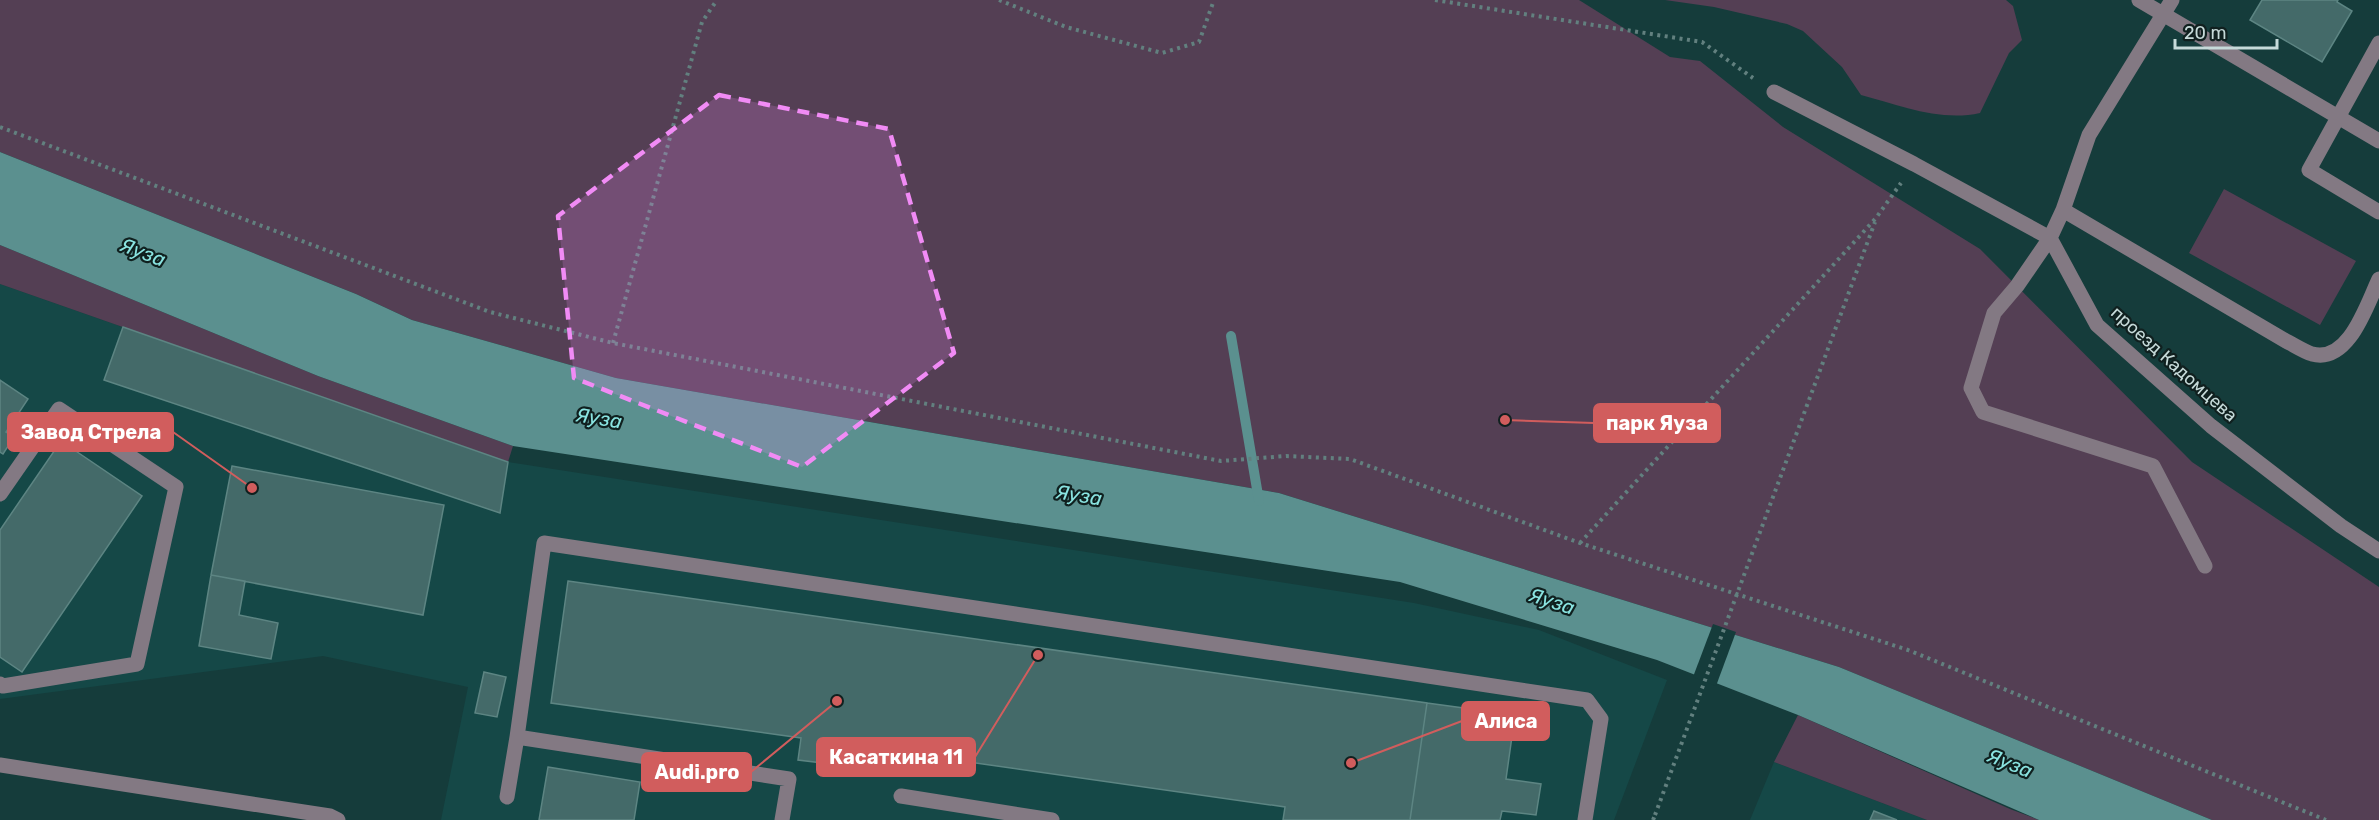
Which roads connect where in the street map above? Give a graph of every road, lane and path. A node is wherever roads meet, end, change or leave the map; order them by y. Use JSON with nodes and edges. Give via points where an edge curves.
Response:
{"nodes":[{"id":1,"x":717,"y":0,"type":"edge"},
{"id":2,"x":999,"y":0,"type":"edge"},
{"id":3,"x":1214,"y":0,"type":"edge"},
{"id":4,"x":1435,"y":0,"type":"edge"},
{"id":5,"x":2139,"y":0,"type":"edge"},
{"id":6,"x":2172,"y":0,"type":"edge"},
{"id":7,"x":2164,"y":14,"type":"junction"},
{"id":8,"x":2379,"y":43,"type":"edge"},
{"id":9,"x":1774,"y":92,"type":"joint"},
{"id":10,"x":2337,"y":117,"type":"junction"},
{"id":11,"x":0,"y":128,"type":"edge"},
{"id":12,"x":2379,"y":141,"type":"edge"},
{"id":13,"x":1914,"y":164,"type":"junction"},
{"id":14,"x":2063,"y":210,"type":"junction"},
{"id":15,"x":2379,"y":212,"type":"edge"},
{"id":16,"x":1876,"y":218,"type":"junction"},
{"id":17,"x":2050,"y":238,"type":"junction"},
{"id":18,"x":2379,"y":279,"type":"edge"},
{"id":19,"x":613,"y":343,"type":"junction"},
{"id":20,"x":0,"y":494,"type":"edge"},
{"id":21,"x":1580,"y":543,"type":"junction"},
{"id":22,"x":2379,"y":551,"type":"edge"},
{"id":23,"x":2205,"y":566,"type":"dead end"},
{"id":24,"x":0,"y":684,"type":"edge"},
{"id":25,"x":517,"y":738,"type":"junction"},
{"id":26,"x":0,"y":765,"type":"edge"},
{"id":27,"x":901,"y":796,"type":"dead end"},
{"id":28,"x":507,"y":797,"type":"dead end"},
{"id":29,"x":1654,"y":818,"type":"edge"},
{"id":30,"x":338,"y":820,"type":"edge"},
{"id":31,"x":782,"y":820,"type":"edge"},
{"id":32,"x":1052,"y":820,"type":"edge"},
{"id":33,"x":1586,"y":820,"type":"edge"},
{"id":34,"x":2326,"y":820,"type":"edge"}],
"edges":[{"from":1,"to":19,"type":"path","via":[[702,22]]},
{"from":2,"to":3,"type":"path","via":[[1066,27],[1162,53],[1199,42]]},
{"from":4,"to":9,"type":"path","via":[[1702,42]]},
{"from":5,"to":7,"type":"street"},
{"from":6,"to":7,"type":"street"},
{"from":7,"to":10,"type":"street"},
{"from":7,"to":14,"type":"street","via":[[2089,135]]},
{"from":8,"to":10,"type":"street"},
{"from":9,"to":13,"type":"street"},
{"from":10,"to":12,"type":"street"},
{"from":10,"to":15,"type":"street","via":[[2308,170]]},
{"from":11,"to":19,"type":"path","via":[[489,312]]},
{"from":13,"to":16,"type":"path"},
{"from":13,"to":17,"type":"street"},
{"from":14,"to":17,"type":"street"},
{"from":14,"to":18,"type":"street","via":[[2314,354],[2337,351],[2353,336]]},
{"from":16,"to":21,"type":"path"},
{"from":16,"to":29,"type":"path","bridge":true},
{"from":17,"to":22,"type":"street","name":"проезд Кадомцева","via":[[2097,325],[2211,426]]},
{"from":17,"to":23,"type":"street","via":[[1994,313],[1971,388],[1983,412],[2153,466]]},
{"from":19,"to":21,"type":"path","via":[[1221,461],[1286,456],[1350,459]]},
{"from":20,"to":24,"type":"street","via":[[59,409],[176,487],[137,664]]},
{"from":21,"to":34,"type":"path","via":[[1908,650]]},
{"from":25,"to":28,"type":"street"},
{"from":25,"to":31,"type":"street","via":[[789,779]]},
{"from":25,"to":33,"type":"street","via":[[544,543],[1587,700],[1601,719]]},
{"from":26,"to":30,"type":"street"},
{"from":27,"to":32,"type":"street"}]}
